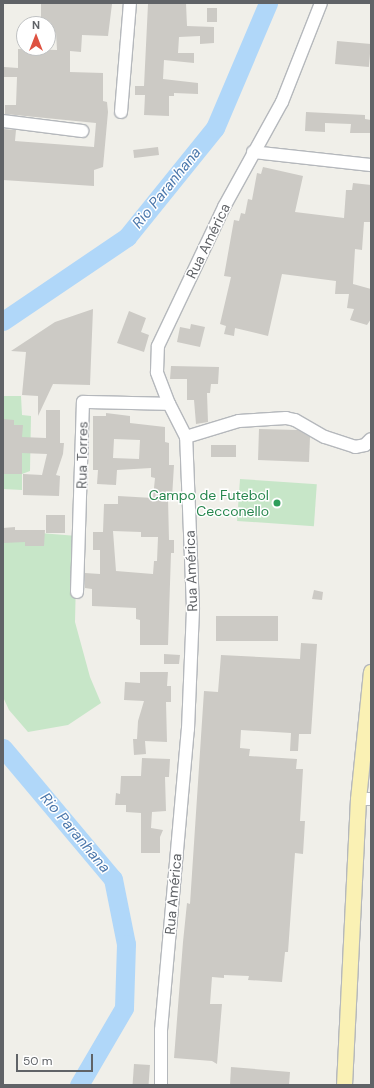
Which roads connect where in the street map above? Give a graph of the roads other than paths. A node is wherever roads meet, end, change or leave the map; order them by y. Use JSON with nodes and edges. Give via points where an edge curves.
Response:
{"nodes":[{"id":1,"x":130,"y":3,"type":"edge"},
{"id":2,"x":321,"y":3,"type":"edge"},
{"id":3,"x":121,"y":112,"type":"dead end"},
{"id":4,"x":3,"y":121,"type":"edge"},
{"id":5,"x":82,"y":130,"type":"dead end"},
{"id":6,"x":253,"y":152,"type":"junction"},
{"id":7,"x":371,"y":165,"type":"edge"},
{"id":8,"x":169,"y":404,"type":"junction"},
{"id":9,"x":186,"y":437,"type":"junction"},
{"id":10,"x":371,"y":440,"type":"edge"},
{"id":11,"x":77,"y":592,"type":"dead end"},
{"id":12,"x":371,"y":672,"type":"edge"},
{"id":13,"x":365,"y":799,"type":"edge"},
{"id":14,"x":161,"y":1085,"type":"edge"},
{"id":15,"x":344,"y":1085,"type":"edge"}],
"edges":[{"from":1,"to":3,"type":"street"},
{"from":2,"to":6,"type":"street","name":"Rua América","via":[[282,102]]},
{"from":4,"to":5,"type":"street"},
{"from":6,"to":7,"type":"street"},
{"from":6,"to":8,"type":"street","name":"Rua América","via":[[158,346],[157,372]]},
{"from":8,"to":9,"type":"street","name":"Rua América"},
{"from":8,"to":11,"type":"street","name":"Rua Torres","via":[[83,402]]},
{"from":9,"to":10,"type":"street","via":[[239,421],[286,418],[295,420],[326,437],[355,447],[365,446]]},
{"from":9,"to":14,"type":"street","name":"Rua América","via":[[193,608],[192,657],[161,1030]]},
{"from":12,"to":13,"type":"main road"},
{"from":13,"to":15,"type":"main road"}]}
